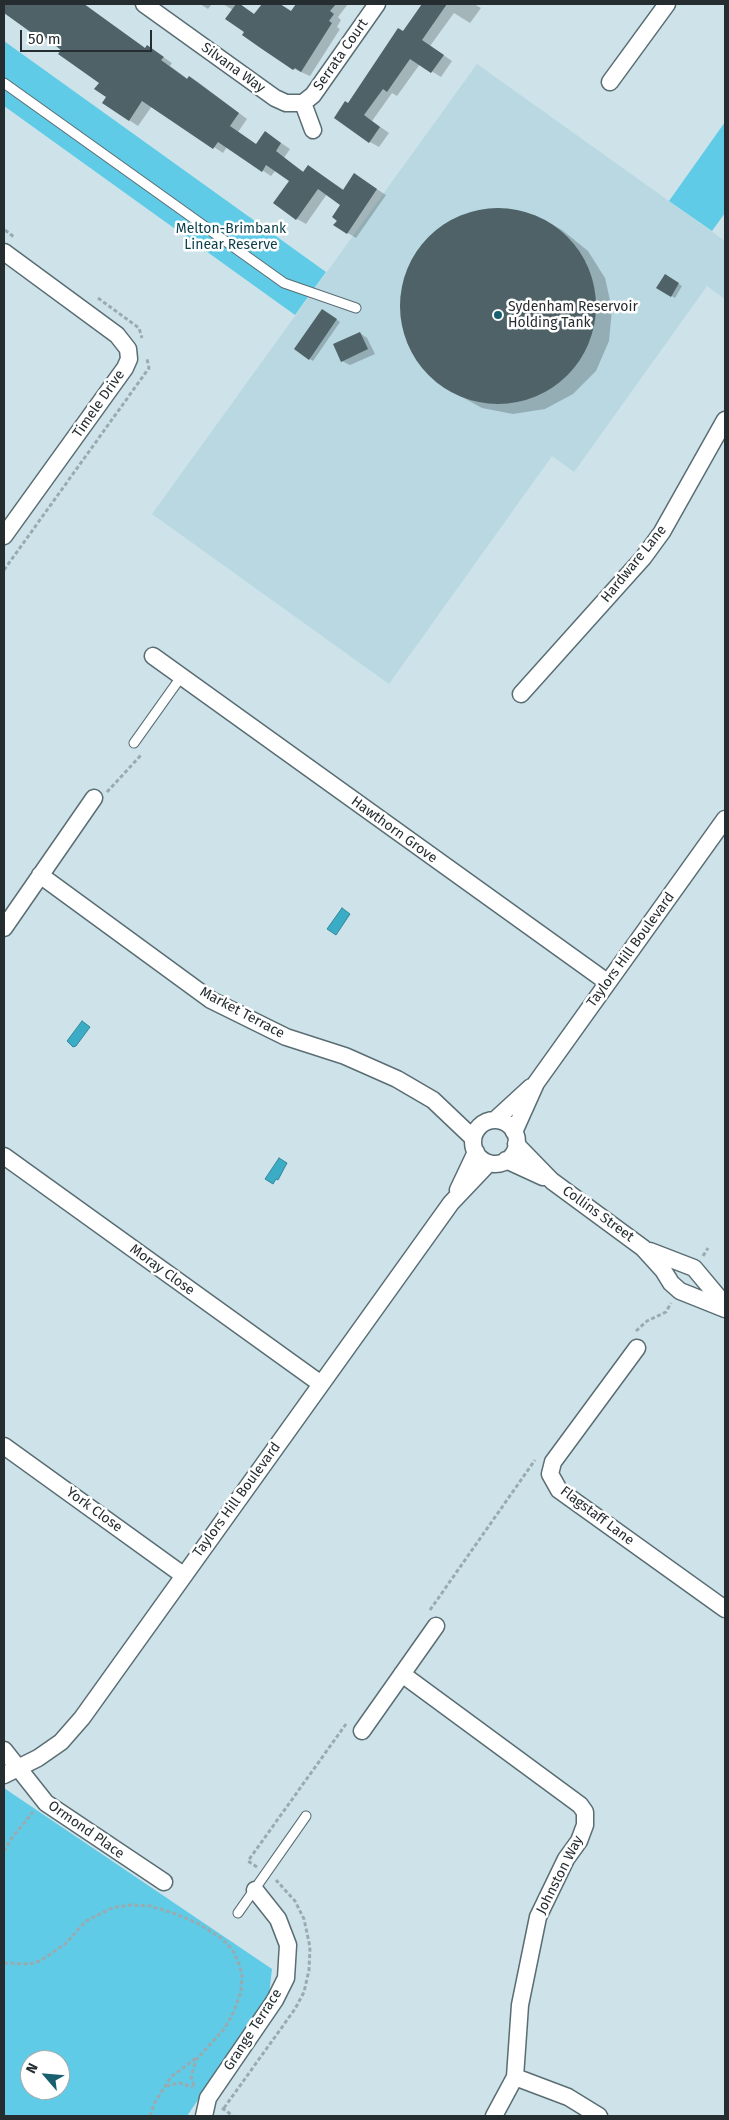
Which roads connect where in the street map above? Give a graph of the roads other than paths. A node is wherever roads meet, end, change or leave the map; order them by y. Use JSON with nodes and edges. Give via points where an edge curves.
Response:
{"nodes":[{"id":1,"x":144,"y":4,"type":"edge"},
{"id":2,"x":376,"y":4,"type":"edge"},
{"id":3,"x":667,"y":4,"type":"edge"},
{"id":4,"x":610,"y":82,"type":"dead end"},
{"id":5,"x":4,"y":84,"type":"edge"},
{"id":6,"x":303,"y":103,"type":"junction"},
{"id":7,"x":313,"y":130,"type":"dead end"},
{"id":8,"x":4,"y":252,"type":"edge"},
{"id":9,"x":356,"y":308,"type":"dead end"},
{"id":10,"x":725,"y":420,"type":"edge"},
{"id":11,"x":4,"y":536,"type":"edge"},
{"id":12,"x":152,"y":656,"type":"dead end"},
{"id":13,"x":181,"y":677,"type":"junction"},
{"id":14,"x":521,"y":694,"type":"dead end"},
{"id":15,"x":134,"y":743,"type":"dead end"},
{"id":16,"x":94,"y":798,"type":"road end"},
{"id":17,"x":725,"y":819,"type":"edge"},
{"id":18,"x":40,"y":875,"type":"junction"},
{"id":19,"x":4,"y":928,"type":"edge"},
{"id":20,"x":608,"y":982,"type":"junction"},
{"id":21,"x":536,"y":1083,"type":"junction"},
{"id":22,"x":437,"y":1103,"type":"junction"},
{"id":23,"x":489,"y":1122,"type":"junction"},
{"id":24,"x":515,"y":1138,"type":"junction"},
{"id":25,"x":474,"y":1145,"type":"junction"},
{"id":26,"x":4,"y":1156,"type":"edge"},
{"id":27,"x":498,"y":1162,"type":"junction"},
{"id":28,"x":552,"y":1181,"type":"junction"},
{"id":29,"x":451,"y":1203,"type":"junction"},
{"id":30,"x":643,"y":1248,"type":"junction"},
{"id":31,"x":725,"y":1304,"type":"edge"},
{"id":32,"x":725,"y":1309,"type":"edge"},
{"id":33,"x":637,"y":1348,"type":"dead end"},
{"id":34,"x":321,"y":1384,"type":"junction"},
{"id":35,"x":4,"y":1446,"type":"edge"},
{"id":36,"x":183,"y":1575,"type":"junction"},
{"id":37,"x":725,"y":1609,"type":"edge"},
{"id":38,"x":436,"y":1626,"type":"dead end"},
{"id":39,"x":402,"y":1674,"type":"junction"},
{"id":40,"x":362,"y":1731,"type":"dead end"},
{"id":41,"x":4,"y":1750,"type":"edge"},
{"id":42,"x":10,"y":1772,"type":"edge"},
{"id":43,"x":306,"y":1816,"type":"dead end"},
{"id":44,"x":164,"y":1882,"type":"dead end"},
{"id":45,"x":255,"y":1890,"type":"junction"},
{"id":46,"x":238,"y":1913,"type":"dead end"},
{"id":47,"x":515,"y":2077,"type":"junction"},
{"id":48,"x":204,"y":2116,"type":"edge"},
{"id":49,"x":494,"y":2116,"type":"edge"},
{"id":50,"x":599,"y":2116,"type":"edge"}],
"edges":[{"from":1,"to":6,"type":"street","name":"Silvana Way","via":[[275,98]]},
{"from":2,"to":6,"type":"street","name":"Serrata Court","via":[[313,94]]},
{"from":3,"to":4,"type":"street"},
{"from":5,"to":9,"type":"lane","via":[[284,284]]},
{"from":6,"to":7,"type":"street"},
{"from":8,"to":11,"type":"street","name":"Timele Drive","via":[[117,335],[128,349],[129,359]]},
{"from":10,"to":14,"type":"street","name":"Hardware Lane","via":[[657,538]]},
{"from":12,"to":13,"type":"street","name":"Hawthorn Grove"},
{"from":13,"to":15,"type":"lane"},
{"from":13,"to":20,"type":"street","name":"Hawthorn Grove"},
{"from":16,"to":18,"type":"street"},
{"from":17,"to":20,"type":"street","name":"Taylors Hill Boulevard"},
{"from":18,"to":19,"type":"street"},
{"from":18,"to":22,"type":"street","name":"Market Terrace","via":[[211,1000],[286,1037],[345,1056],[397,1079]]},
{"from":20,"to":21,"type":"street","name":"Taylors Hill Boulevard"},
{"from":21,"to":23,"type":"street","name":"Taylors Hill Boulevard"},
{"from":21,"to":24,"type":"street","name":"Taylors Hill Boulevard"},
{"from":22,"to":23,"type":"street","name":"Market Terrace"},
{"from":22,"to":25,"type":"street","name":"Market Terrace"},
{"from":23,"to":24,"type":"street","via":[[506,1123]]},
{"from":23,"to":25,"type":"street"},
{"from":24,"to":27,"type":"street","via":[[511,1156]]},
{"from":24,"to":28,"type":"street","name":"Collins Street"},
{"from":25,"to":27,"type":"street"},
{"from":25,"to":29,"type":"street","name":"Taylors Hill Boulevard"},
{"from":26,"to":34,"type":"street","name":"Moray Close"},
{"from":27,"to":28,"type":"street","name":"Collins Street"},
{"from":27,"to":29,"type":"street","name":"Taylors Hill Boulevard"},
{"from":28,"to":30,"type":"street","name":"Collins Street"},
{"from":29,"to":34,"type":"street","name":"Taylors Hill Boulevard"},
{"from":30,"to":31,"type":"street","name":"Collins Street","via":[[694,1268]]},
{"from":30,"to":32,"type":"street","name":"Collins Street","via":[[680,1290]]},
{"from":33,"to":37,"type":"street","name":"Flagstaff Lane","via":[[553,1462],[550,1474],[560,1490]]},
{"from":34,"to":36,"type":"street","name":"Taylors Hill Boulevard"},
{"from":35,"to":36,"type":"street","name":"York Close"},
{"from":36,"to":42,"type":"street","name":"Taylors Hill Boulevard","via":[[82,1718],[60,1742]]},
{"from":38,"to":39,"type":"street"},
{"from":39,"to":40,"type":"street"},
{"from":39,"to":47,"type":"street","name":"Johnston Way","via":[[580,1805],[585,1812],[585,1825],[579,1841],[566,1859],[538,1918],[520,2005]]},
{"from":41,"to":42,"type":"street","name":"Ormond Place"},
{"from":42,"to":44,"type":"street","name":"Ormond Place","via":[[44,1801]]},
{"from":43,"to":45,"type":"lane"},
{"from":45,"to":46,"type":"lane"},
{"from":45,"to":48,"type":"street","name":"Grange Terrace","via":[[278,1919],[288,1945],[286,1978],[275,2000],[208,2098]]},
{"from":47,"to":49,"type":"street"},
{"from":47,"to":50,"type":"street","via":[[568,2097]]}]}
